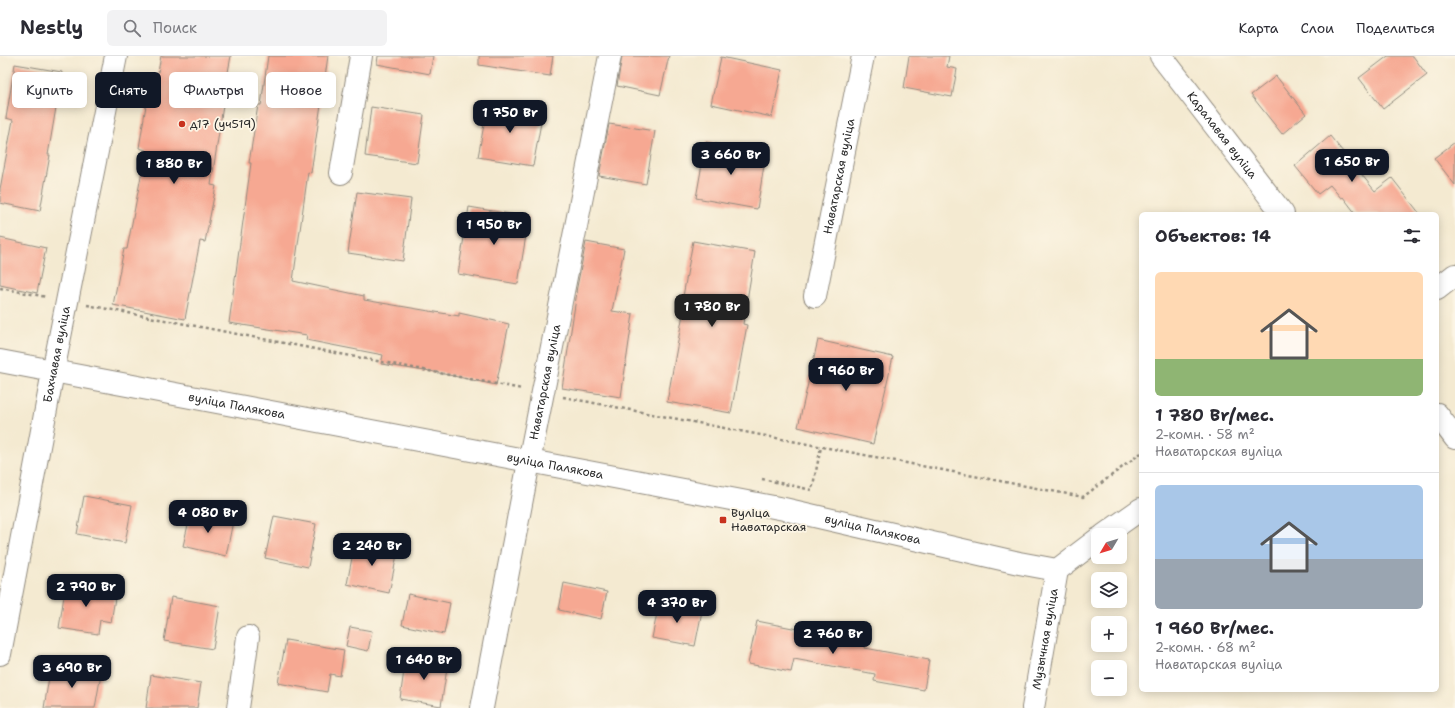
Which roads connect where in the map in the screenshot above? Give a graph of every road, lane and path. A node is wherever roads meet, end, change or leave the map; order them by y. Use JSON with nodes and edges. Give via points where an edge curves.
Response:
{"nodes":[{"id":1,"x":116,"y":56,"type":"edge"},
{"id":2,"x":361,"y":56,"type":"edge"},
{"id":3,"x":610,"y":56,"type":"edge"},
{"id":4,"x":863,"y":56,"type":"edge"},
{"id":5,"x":1161,"y":56,"type":"edge"},
{"id":6,"x":341,"y":173,"type":"dead end"},
{"id":7,"x":1281,"y":212,"type":"edge"},
{"id":8,"x":1455,"y":275,"type":"edge"},
{"id":9,"x":1439,"y":287,"type":"edge"},
{"id":10,"x":0,"y":288,"type":"edge"},
{"id":11,"x":815,"y":296,"type":"dead end"},
{"id":12,"x":49,"y":298,"type":"dead end"},
{"id":13,"x":85,"y":305,"type":"dead end"},
{"id":14,"x":0,"y":362,"type":"edge"},
{"id":15,"x":53,"y":372,"type":"junction"},
{"id":16,"x":527,"y":390,"type":"dead end"},
{"id":17,"x":558,"y":396,"type":"dead end"},
{"id":18,"x":1439,"y":417,"type":"edge"},
{"id":19,"x":1455,"y":438,"type":"edge"},
{"id":20,"x":821,"y":447,"type":"junction"},
{"id":21,"x":1139,"y":455,"type":"edge"},
{"id":22,"x":529,"y":462,"type":"junction"},
{"id":23,"x":762,"y":479,"type":"dead end"},
{"id":24,"x":1139,"y":510,"type":"edge"},
{"id":25,"x":1114,"y":528,"type":"edge"},
{"id":26,"x":1091,"y":544,"type":"edge"},
{"id":27,"x":1057,"y":570,"type":"junction"},
{"id":28,"x":248,"y":637,"type":"dead end"},
{"id":29,"x":0,"y":654,"type":"edge"},
{"id":30,"x":238,"y":708,"type":"edge"},
{"id":31,"x":482,"y":708,"type":"edge"},
{"id":32,"x":1033,"y":708,"type":"edge"}],
"edges":[{"from":1,"to":15,"type":"street","name":"Бахчавая вуліца"},
{"from":2,"to":6,"type":"street"},
{"from":3,"to":22,"type":"street","name":"Наватарская вуліца"},
{"from":4,"to":11,"type":"street","name":"Наватарская вуліца"},
{"from":5,"to":7,"type":"street","name":"Каралавая вуліца"},
{"from":8,"to":9,"type":"street"},
{"from":10,"to":12,"type":"path"},
{"from":13,"to":16,"type":"path"},
{"from":14,"to":15,"type":"street","name":"вуліца Палякова"},
{"from":15,"to":22,"type":"street","name":"вуліца Палякова"},
{"from":15,"to":29,"type":"street","name":"Бахчавая вуліца"},
{"from":17,"to":20,"type":"path"},
{"from":18,"to":19,"type":"street"},
{"from":20,"to":21,"type":"path","via":[[1083,497]]},
{"from":20,"to":23,"type":"path","via":[[812,490]]},
{"from":22,"to":27,"type":"street","name":"вуліца Палякова","via":[[784,509]]},
{"from":22,"to":31,"type":"street","name":"Наватарская вуліца"},
{"from":24,"to":25,"type":"street"},
{"from":26,"to":27,"type":"street"},
{"from":27,"to":32,"type":"street","name":"Музычная вуліца"},
{"from":28,"to":30,"type":"street"}]}
